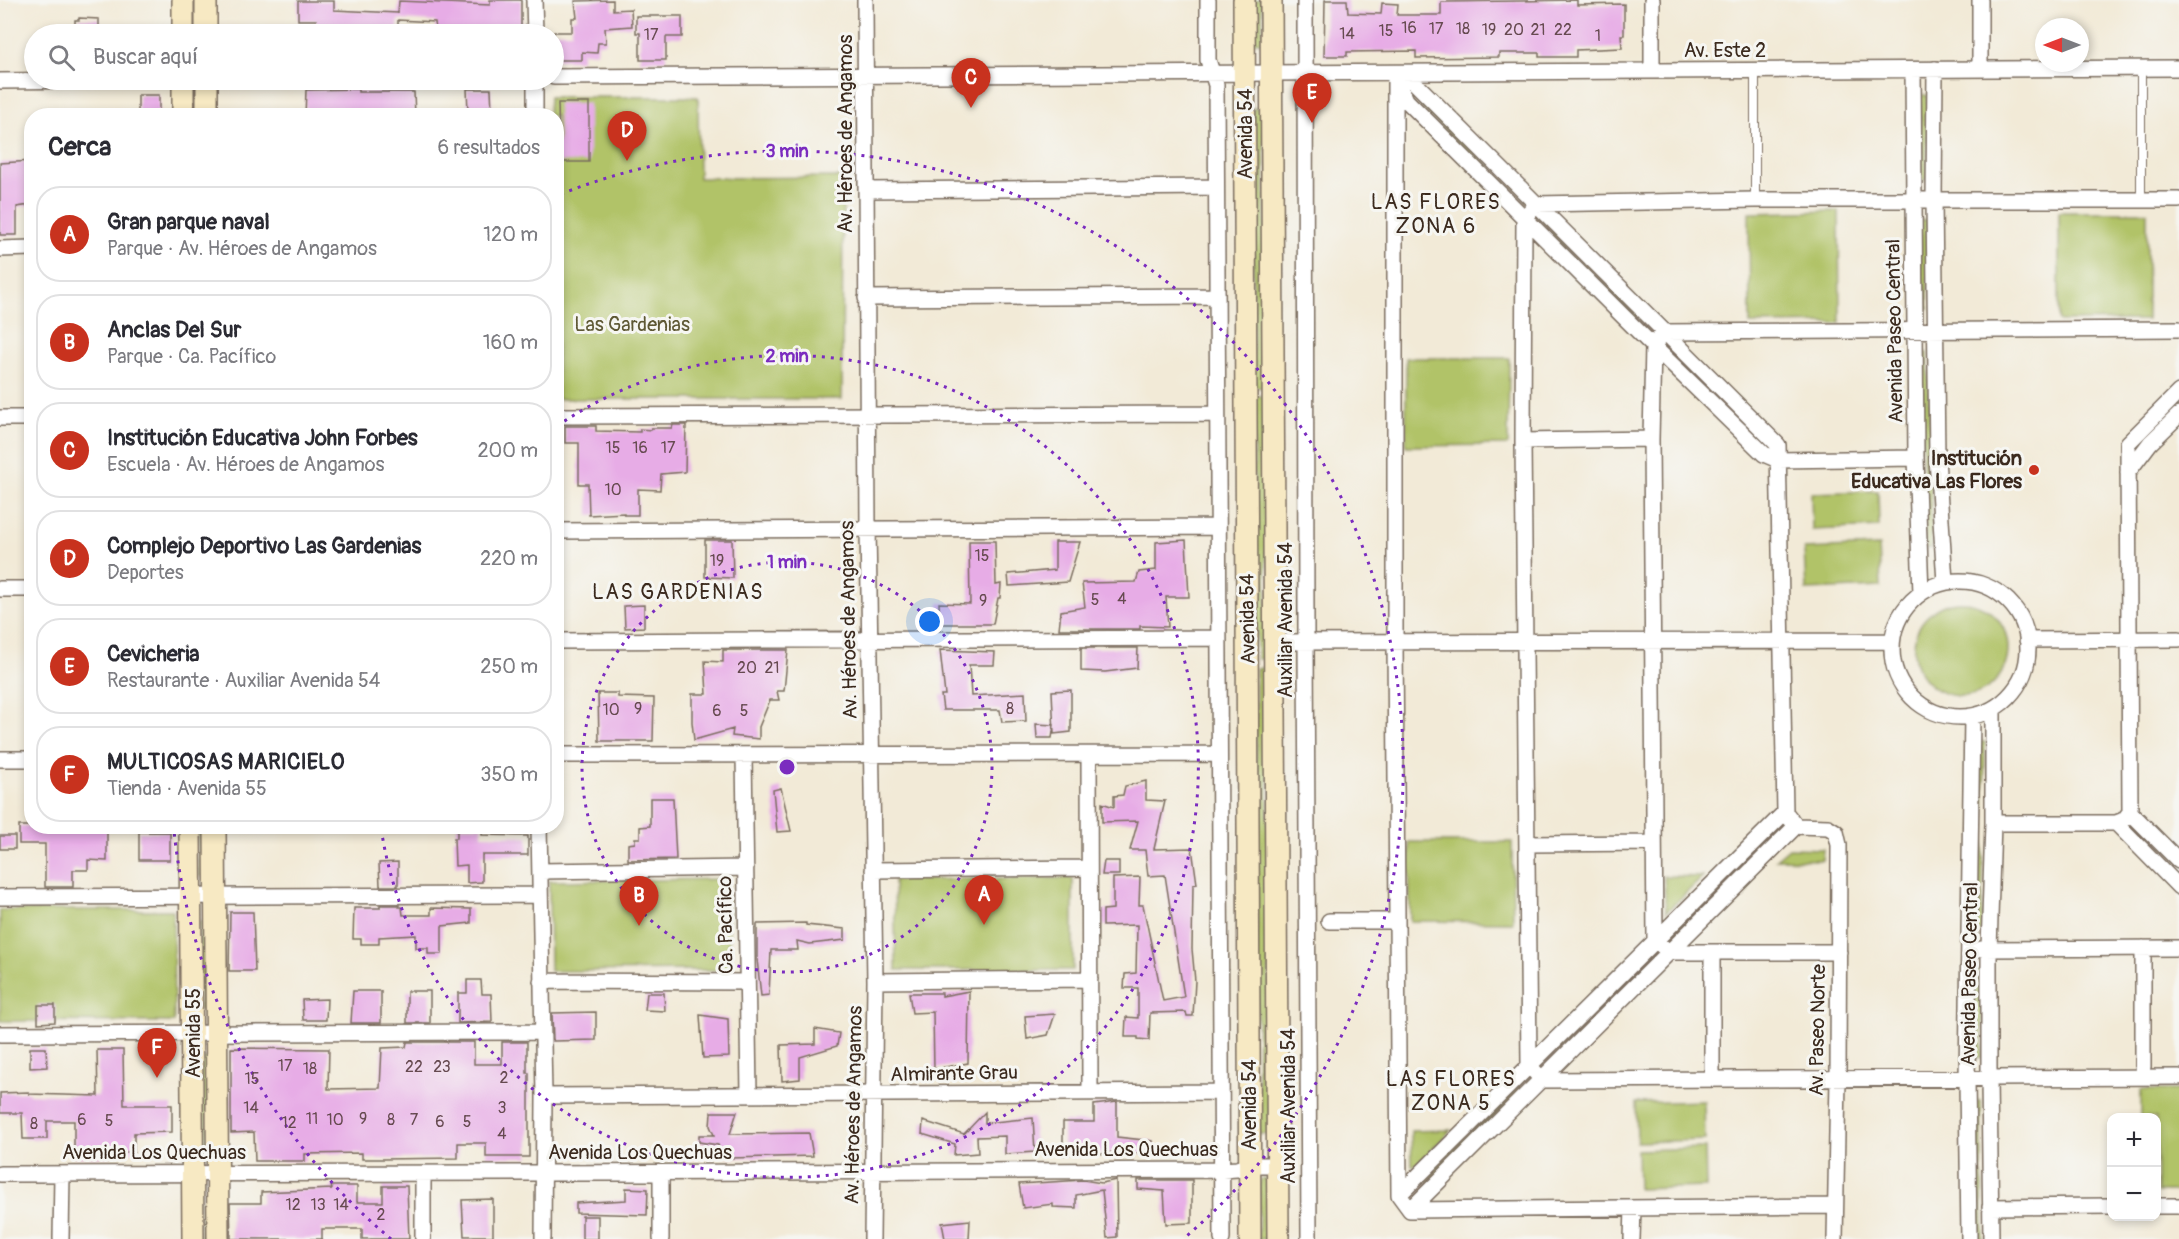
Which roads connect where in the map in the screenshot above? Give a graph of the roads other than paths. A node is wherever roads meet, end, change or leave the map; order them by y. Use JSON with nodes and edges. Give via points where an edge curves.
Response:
{"nodes":[{"id":1,"x":183,"y":0,"type":"edge"},
{"id":2,"x":206,"y":0,"type":"edge"},
{"id":3,"x":534,"y":0,"type":"edge"},
{"id":4,"x":866,"y":0,"type":"edge"},
{"id":5,"x":1208,"y":0,"type":"edge"},
{"id":6,"x":1244,"y":0,"type":"edge"},
{"id":7,"x":1271,"y":0,"type":"edge"},
{"id":8,"x":1305,"y":0,"type":"edge"},
{"id":9,"x":1652,"y":0,"type":"edge"},
{"id":10,"x":1980,"y":0,"type":"edge"},
{"id":11,"x":183,"y":24,"type":"edge"},
{"id":12,"x":207,"y":24,"type":"edge"},
{"id":13,"x":535,"y":24,"type":"edge"},
{"id":14,"x":2141,"y":68,"type":"junction"},
{"id":15,"x":2179,"y":68,"type":"edge"},
{"id":16,"x":1935,"y":69,"type":"junction"},
{"id":17,"x":1980,"y":69,"type":"junction"},
{"id":18,"x":1913,"y":70,"type":"junction"},
{"id":19,"x":1652,"y":71,"type":"junction"},
{"id":20,"x":1755,"y":71,"type":"junction"},
{"id":21,"x":1245,"y":73,"type":"junction"},
{"id":22,"x":1272,"y":73,"type":"junction"},
{"id":23,"x":1305,"y":73,"type":"junction"},
{"id":24,"x":1212,"y":74,"type":"junction"},
{"id":25,"x":1400,"y":74,"type":"junction"},
{"id":26,"x":866,"y":75,"type":"junction"},
{"id":27,"x":564,"y":77,"type":"edge"},
{"id":28,"x":0,"y":81,"type":"edge"},
{"id":29,"x":24,"y":81,"type":"edge"},
{"id":30,"x":183,"y":90,"type":"edge"},
{"id":31,"x":207,"y":90,"type":"edge"},
{"id":32,"x":535,"y":90,"type":"edge"},
{"id":33,"x":183,"y":108,"type":"edge"},
{"id":34,"x":207,"y":108,"type":"edge"},
{"id":35,"x":535,"y":108,"type":"edge"},
{"id":36,"x":1216,"y":187,"type":"junction"},
{"id":37,"x":866,"y":190,"type":"junction"},
{"id":38,"x":1755,"y":200,"type":"junction"},
{"id":39,"x":1914,"y":200,"type":"junction"},
{"id":40,"x":1934,"y":200,"type":"junction"},
{"id":41,"x":2141,"y":200,"type":"junction"},
{"id":42,"x":2179,"y":200,"type":"edge"},
{"id":43,"x":1536,"y":204,"type":"junction"},
{"id":44,"x":1524,"y":218,"type":"junction"},
{"id":45,"x":24,"y":248,"type":"edge"},
{"id":46,"x":0,"y":249,"type":"edge"},
{"id":47,"x":1216,"y":296,"type":"junction"},
{"id":48,"x":866,"y":298,"type":"junction"},
{"id":49,"x":1915,"y":329,"type":"junction"},
{"id":50,"x":1935,"y":329,"type":"junction"},
{"id":51,"x":2179,"y":329,"type":"edge"},
{"id":52,"x":1664,"y":332,"type":"junction"},
{"id":53,"x":1653,"y":346,"type":"junction"},
{"id":54,"x":2179,"y":392,"type":"edge"},
{"id":55,"x":867,"y":414,"type":"junction"},
{"id":56,"x":1216,"y":414,"type":"junction"},
{"id":57,"x":2179,"y":415,"type":"edge"},
{"id":58,"x":564,"y":416,"type":"edge"},
{"id":59,"x":0,"y":418,"type":"edge"},
{"id":60,"x":24,"y":418,"type":"edge"},
{"id":61,"x":1651,"y":439,"type":"junction"},
{"id":62,"x":1523,"y":441,"type":"junction"},
{"id":63,"x":1916,"y":458,"type":"junction"},
{"id":64,"x":1778,"y":460,"type":"junction"},
{"id":65,"x":2128,"y":472,"type":"junction"},
{"id":66,"x":1217,"y":527,"type":"junction"},
{"id":67,"x":867,"y":528,"type":"junction"},
{"id":68,"x":564,"y":531,"type":"edge"},
{"id":69,"x":1945,"y":582,"type":"junction"},
{"id":70,"x":0,"y":589,"type":"edge"},
{"id":71,"x":24,"y":589,"type":"edge"},
{"id":72,"x":1922,"y":592,"type":"junction"},
{"id":73,"x":1218,"y":638,"type":"junction"},
{"id":74,"x":870,"y":639,"type":"junction"},
{"id":75,"x":2179,"y":639,"type":"edge"},
{"id":76,"x":1782,"y":640,"type":"junction"},
{"id":77,"x":2027,"y":640,"type":"junction"},
{"id":78,"x":2130,"y":640,"type":"junction"},
{"id":79,"x":564,"y":641,"type":"edge"},
{"id":80,"x":1524,"y":641,"type":"junction"},
{"id":81,"x":1654,"y":641,"type":"junction"},
{"id":82,"x":1892,"y":641,"type":"junction"},
{"id":83,"x":1276,"y":642,"type":"junction"},
{"id":84,"x":1306,"y":642,"type":"junction"},
{"id":85,"x":1395,"y":642,"type":"junction"},
{"id":86,"x":1993,"y":710,"type":"junction"},
{"id":87,"x":1972,"y":716,"type":"junction"},
{"id":88,"x":1089,"y":754,"type":"junction"},
{"id":89,"x":1218,"y":754,"type":"junction"},
{"id":90,"x":564,"y":755,"type":"edge"},
{"id":91,"x":744,"y":755,"type":"junction"},
{"id":92,"x":871,"y":756,"type":"junction"},
{"id":93,"x":0,"y":759,"type":"edge"},
{"id":94,"x":24,"y":759,"type":"edge"},
{"id":95,"x":1785,"y":812,"type":"junction"},
{"id":96,"x":2130,"y":812,"type":"junction"},
{"id":97,"x":1993,"y":823,"type":"junction"},
{"id":98,"x":2116,"y":823,"type":"junction"},
{"id":99,"x":1796,"y":826,"type":"junction"},
{"id":100,"x":190,"y":834,"type":"edge"},
{"id":101,"x":215,"y":834,"type":"edge"},
{"id":102,"x":539,"y":834,"type":"edge"},
{"id":103,"x":1654,"y":843,"type":"junction"},
{"id":104,"x":1527,"y":844,"type":"junction"},
{"id":105,"x":2179,"y":861,"type":"edge"},
{"id":106,"x":1089,"y":867,"type":"junction"},
{"id":107,"x":746,"y":868,"type":"junction"},
{"id":108,"x":873,"y":870,"type":"junction"},
{"id":109,"x":540,"y":871,"type":"junction"},
{"id":110,"x":2179,"y":887,"type":"edge"},
{"id":111,"x":540,"y":895,"type":"junction"},
{"id":112,"x":0,"y":897,"type":"edge"},
{"id":113,"x":192,"y":897,"type":"junction"},
{"id":114,"x":216,"y":897,"type":"junction"},
{"id":115,"x":1329,"y":921,"type":"dead end"},
{"id":116,"x":1388,"y":921,"type":"dead end"},
{"id":117,"x":1655,"y":939,"type":"junction"},
{"id":118,"x":2143,"y":948,"type":"junction"},
{"id":119,"x":2179,"y":948,"type":"edge"},
{"id":120,"x":1989,"y":949,"type":"junction"},
{"id":121,"x":1969,"y":950,"type":"junction"},
{"id":122,"x":1668,"y":952,"type":"junction"},
{"id":123,"x":1712,"y":952,"type":"junction"},
{"id":124,"x":1839,"y":952,"type":"junction"},
{"id":125,"x":1090,"y":979,"type":"junction"},
{"id":126,"x":541,"y":981,"type":"junction"},
{"id":127,"x":875,"y":981,"type":"junction"},
{"id":128,"x":747,"y":982,"type":"junction"},
{"id":129,"x":542,"y":1032,"type":"junction"},
{"id":130,"x":193,"y":1033,"type":"junction"},
{"id":131,"x":218,"y":1033,"type":"junction"},
{"id":132,"x":0,"y":1034,"type":"edge"},
{"id":133,"x":1529,"y":1065,"type":"junction"},
{"id":134,"x":2143,"y":1067,"type":"dead end"},
{"id":135,"x":2179,"y":1077,"type":"edge"},
{"id":136,"x":1989,"y":1078,"type":"junction"},
{"id":137,"x":1712,"y":1079,"type":"junction"},
{"id":138,"x":1838,"y":1079,"type":"junction"},
{"id":139,"x":1967,"y":1079,"type":"junction"},
{"id":140,"x":1542,"y":1080,"type":"junction"},
{"id":141,"x":1090,"y":1092,"type":"junction"},
{"id":142,"x":1221,"y":1092,"type":"junction"},
{"id":143,"x":749,"y":1095,"type":"junction"},
{"id":144,"x":875,"y":1095,"type":"junction"},
{"id":145,"x":544,"y":1096,"type":"junction"},
{"id":146,"x":1250,"y":1165,"type":"junction"},
{"id":147,"x":1279,"y":1165,"type":"junction"},
{"id":148,"x":1222,"y":1170,"type":"junction"},
{"id":149,"x":873,"y":1171,"type":"junction"},
{"id":150,"x":218,"y":1173,"type":"junction"},
{"id":151,"x":423,"y":1173,"type":"junction"},
{"id":152,"x":543,"y":1173,"type":"junction"},
{"id":153,"x":661,"y":1173,"type":"junction"},
{"id":154,"x":0,"y":1174,"type":"edge"},
{"id":155,"x":62,"y":1174,"type":"junction"},
{"id":156,"x":193,"y":1174,"type":"junction"},
{"id":157,"x":1399,"y":1195,"type":"junction"},
{"id":158,"x":1835,"y":1206,"type":"junction"},
{"id":159,"x":2107,"y":1206,"type":"edge"},
{"id":160,"x":2161,"y":1206,"type":"edge"},
{"id":161,"x":2179,"y":1206,"type":"edge"},
{"id":162,"x":1990,"y":1207,"type":"junction"},
{"id":163,"x":1633,"y":1208,"type":"junction"},
{"id":164,"x":1410,"y":1210,"type":"junction"},
{"id":165,"x":61,"y":1239,"type":"edge"},
{"id":166,"x":193,"y":1239,"type":"edge"},
{"id":167,"x":218,"y":1239,"type":"edge"},
{"id":168,"x":423,"y":1239,"type":"edge"},
{"id":169,"x":543,"y":1239,"type":"edge"},
{"id":170,"x":661,"y":1239,"type":"edge"},
{"id":171,"x":872,"y":1239,"type":"edge"},
{"id":172,"x":1222,"y":1239,"type":"edge"},
{"id":173,"x":1250,"y":1239,"type":"edge"},
{"id":174,"x":1278,"y":1239,"type":"edge"},
{"id":175,"x":1310,"y":1239,"type":"edge"},
{"id":176,"x":1632,"y":1239,"type":"edge"},
{"id":177,"x":1835,"y":1239,"type":"edge"},
{"id":178,"x":1969,"y":1239,"type":"edge"},
{"id":179,"x":1991,"y":1239,"type":"edge"}],
"edges":[{"from":1,"to":11,"type":"main road"},
{"from":2,"to":12,"type":"main road"},
{"from":3,"to":13,"type":"street"},
{"from":4,"to":26,"type":"street","name":"Av. Héroes de Angamos"},
{"from":5,"to":24,"type":"street","via":[[1208,60]]},
{"from":6,"to":21,"type":"main road","name":"Avenida 54"},
{"from":7,"to":22,"type":"main road","name":"Avenida 54"},
{"from":8,"to":23,"type":"street","name":"Auxiliar Avenida 54"},
{"from":9,"to":19,"type":"street"},
{"from":10,"to":17,"type":"street"},
{"from":14,"to":15,"type":"street","name":"Av. Este 2"},
{"from":14,"to":17,"type":"street","name":"Av. Este 2"},
{"from":14,"to":41,"type":"lane"},
{"from":16,"to":17,"type":"street","name":"Av. Este 2"},
{"from":16,"to":18,"type":"street","name":"Av. Este 2"},
{"from":16,"to":40,"type":"street","name":"Avenida Paseo Central"},
{"from":18,"to":20,"type":"street","name":"Av. Este 2"},
{"from":18,"to":39,"type":"street","name":"Avenida Paseo Central"},
{"from":19,"to":20,"type":"street","name":"Av. Este 2"},
{"from":19,"to":25,"type":"street","name":"Av. Este 2"},
{"from":20,"to":38,"type":"lane"},
{"from":21,"to":22,"type":"street","name":"Av. Este 2"},
{"from":21,"to":24,"type":"street","name":"Av. Este 2"},
{"from":21,"to":146,"type":"main road","name":"Avenida 54"},
{"from":22,"to":23,"type":"street","name":"Av. Este 2"},
{"from":22,"to":83,"type":"main road","name":"Avenida 54"},
{"from":23,"to":25,"type":"street","name":"Av. Este 2"},
{"from":23,"to":84,"type":"street","name":"Auxiliar Avenida 54"},
{"from":24,"to":26,"type":"street","name":"Av. Este 2"},
{"from":24,"to":36,"type":"street","via":[[1216,85]]},
{"from":25,"to":43,"type":"street"},
{"from":25,"to":44,"type":"street","via":[[1406,100]]},
{"from":25,"to":85,"type":"street"},
{"from":26,"to":27,"type":"street","name":"Av. Este 2"},
{"from":26,"to":37,"type":"street","name":"Av. Héroes de Angamos"},
{"from":28,"to":29,"type":"street"},
{"from":30,"to":33,"type":"main road"},
{"from":31,"to":34,"type":"main road"},
{"from":32,"to":35,"type":"street"},
{"from":36,"to":37,"type":"street"},
{"from":36,"to":47,"type":"street"},
{"from":37,"to":48,"type":"street","name":"Av. Héroes de Angamos"},
{"from":38,"to":39,"type":"street"},
{"from":38,"to":43,"type":"street"},
{"from":39,"to":40,"type":"street"},
{"from":39,"to":49,"type":"street","name":"Avenida Paseo Central"},
{"from":40,"to":41,"type":"street"},
{"from":40,"to":50,"type":"street","name":"Avenida Paseo Central"},
{"from":41,"to":42,"type":"street"},
{"from":43,"to":44,"type":"street"},
{"from":43,"to":52,"type":"street"},
{"from":44,"to":53,"type":"street"},
{"from":44,"to":62,"type":"street"},
{"from":45,"to":46,"type":"street"},
{"from":47,"to":48,"type":"street"},
{"from":47,"to":56,"type":"street"},
{"from":48,"to":55,"type":"street","name":"Av. Héroes de Angamos"},
{"from":49,"to":50,"type":"street"},
{"from":49,"to":52,"type":"street"},
{"from":49,"to":63,"type":"street","name":"Avenida Paseo Central"},
{"from":50,"to":51,"type":"street"},
{"from":50,"to":69,"type":"street","name":"Avenida Paseo Central","via":[[1937,458]]},
{"from":52,"to":53,"type":"street"},
{"from":52,"to":64,"type":"street","via":[[1778,445]]},
{"from":53,"to":61,"type":"street"},
{"from":53,"to":64,"type":"street","via":[[1764,454]]},
{"from":54,"to":65,"type":"street","via":[[2128,442]]},
{"from":55,"to":56,"type":"street"},
{"from":55,"to":58,"type":"street"},
{"from":55,"to":67,"type":"street","name":"Av. Héroes de Angamos"},
{"from":56,"to":66,"type":"street"},
{"from":57,"to":65,"type":"street"},
{"from":59,"to":60,"type":"street"},
{"from":61,"to":62,"type":"street"},
{"from":61,"to":81,"type":"street"},
{"from":62,"to":80,"type":"street"},
{"from":63,"to":64,"type":"street"},
{"from":63,"to":72,"type":"street","name":"Avenida Paseo Central"},
{"from":64,"to":76,"type":"street"},
{"from":65,"to":78,"type":"street"},
{"from":66,"to":67,"type":"street"},
{"from":66,"to":73,"type":"street"},
{"from":67,"to":68,"type":"street"},
{"from":67,"to":74,"type":"street","name":"Av. Héroes de Angamos"},
{"from":69,"to":72,"type":"street"},
{"from":69,"to":77,"type":"street","via":[[1977,583],[2005,598],[2016,610]]},
{"from":70,"to":71,"type":"street"},
{"from":72,"to":82,"type":"street","via":[[1907,605]]},
{"from":73,"to":74,"type":"street"},
{"from":73,"to":89,"type":"street"},
{"from":74,"to":79,"type":"street"},
{"from":74,"to":92,"type":"street","name":"Av. Héroes de Angamos"},
{"from":75,"to":78,"type":"street"},
{"from":76,"to":81,"type":"street"},
{"from":76,"to":82,"type":"street"},
{"from":76,"to":95,"type":"street"},
{"from":77,"to":78,"type":"street"},
{"from":77,"to":86,"type":"street","via":[[2020,681]]},
{"from":78,"to":96,"type":"street"},
{"from":80,"to":81,"type":"street"},
{"from":80,"to":85,"type":"street"},
{"from":80,"to":104,"type":"street"},
{"from":81,"to":103,"type":"street"},
{"from":82,"to":87,"type":"street","via":[[1893,662],[1900,682],[1913,699],[1930,711],[1951,717]]},
{"from":83,"to":84,"type":"street"},
{"from":83,"to":147,"type":"main road","name":"Avenida 54"},
{"from":84,"to":85,"type":"street"},
{"from":84,"to":175,"type":"street","name":"Auxiliar Avenida 54"},
{"from":85,"to":157,"type":"street"},
{"from":86,"to":87,"type":"street"},
{"from":86,"to":97,"type":"street","name":"Avenida Paseo Central"},
{"from":87,"to":121,"type":"street","name":"Avenida Paseo Central"},
{"from":88,"to":89,"type":"street"},
{"from":88,"to":92,"type":"street"},
{"from":88,"to":106,"type":"street"},
{"from":89,"to":142,"type":"street"},
{"from":90,"to":91,"type":"street"},
{"from":91,"to":92,"type":"street"},
{"from":91,"to":107,"type":"street","name":"Ca. Pacífico"},
{"from":92,"to":108,"type":"street","name":"Av. Héroes de Angamos"},
{"from":93,"to":94,"type":"street"},
{"from":95,"to":99,"type":"street"},
{"from":95,"to":117,"type":"street"},
{"from":96,"to":98,"type":"street"},
{"from":96,"to":105,"type":"street"},
{"from":97,"to":98,"type":"street"},
{"from":97,"to":120,"type":"street","name":"Avenida Paseo Central"},
{"from":98,"to":110,"type":"street"},
{"from":99,"to":122,"type":"street"},
{"from":99,"to":124,"type":"street","name":"Av. Paseo Norte","via":[[1828,827],[1836,832]]},
{"from":100,"to":113,"type":"main road","name":"Avenida 55"},
{"from":101,"to":114,"type":"main road","name":"Avenida 55"},
{"from":102,"to":109,"type":"street"},
{"from":103,"to":104,"type":"street"},
{"from":103,"to":117,"type":"street"},
{"from":104,"to":133,"type":"street"},
{"from":106,"to":108,"type":"street"},
{"from":106,"to":125,"type":"street"},
{"from":107,"to":109,"type":"street"},
{"from":107,"to":128,"type":"street","name":"Ca. Pacífico"},
{"from":108,"to":127,"type":"street","name":"Av. Héroes de Angamos"},
{"from":109,"to":111,"type":"street"},
{"from":111,"to":114,"type":"street"},
{"from":111,"to":126,"type":"street"},
{"from":112,"to":113,"type":"street"},
{"from":113,"to":114,"type":"street"},
{"from":113,"to":130,"type":"main road","name":"Avenida 55"},
{"from":114,"to":131,"type":"main road","name":"Avenida 55"},
{"from":115,"to":116,"type":"street"},
{"from":117,"to":122,"type":"street"},
{"from":117,"to":133,"type":"street"},
{"from":118,"to":119,"type":"street"},
{"from":118,"to":120,"type":"street"},
{"from":118,"to":134,"type":"street"},
{"from":120,"to":121,"type":"street"},
{"from":120,"to":136,"type":"street","name":"Avenida Paseo Central"},
{"from":121,"to":139,"type":"street","name":"Avenida Paseo Central"},
{"from":122,"to":123,"type":"street"},
{"from":122,"to":140,"type":"street"},
{"from":123,"to":124,"type":"street"},
{"from":123,"to":137,"type":"street"},
{"from":124,"to":138,"type":"street","name":"Av. Paseo Norte"},
{"from":125,"to":127,"type":"street"},
{"from":125,"to":141,"type":"street"},
{"from":126,"to":128,"type":"street"},
{"from":126,"to":129,"type":"street"},
{"from":127,"to":144,"type":"street","name":"Av. Héroes de Angamos"},
{"from":128,"to":143,"type":"street","name":"Ca. Pacífico"},
{"from":129,"to":131,"type":"street"},
{"from":129,"to":145,"type":"street"},
{"from":130,"to":131,"type":"street"},
{"from":130,"to":132,"type":"street"},
{"from":130,"to":156,"type":"main road","name":"Avenida 55"},
{"from":131,"to":150,"type":"main road","name":"Avenida 55"},
{"from":133,"to":140,"type":"street"},
{"from":133,"to":157,"type":"street"},
{"from":135,"to":136,"type":"street"},
{"from":136,"to":139,"type":"street"},
{"from":136,"to":162,"type":"street","name":"Avenida Paseo Central"},
{"from":137,"to":138,"type":"street"},
{"from":137,"to":140,"type":"street"},
{"from":138,"to":139,"type":"street"},
{"from":138,"to":158,"type":"street","name":"Av. Paseo Norte"},
{"from":139,"to":178,"type":"street","name":"Avenida Paseo Central"},
{"from":140,"to":164,"type":"street"},
{"from":141,"to":142,"type":"street","name":"Almirante Grau"},
{"from":141,"to":144,"type":"street","name":"Almirante Grau"},
{"from":142,"to":148,"type":"street"},
{"from":143,"to":144,"type":"street","name":"Almirante Grau"},
{"from":143,"to":145,"type":"street","name":"Almirante Grau"},
{"from":144,"to":149,"type":"street","name":"Av. Héroes de Angamos"},
{"from":145,"to":152,"type":"street"},
{"from":146,"to":147,"type":"street","name":"Avenida Los Quechuas"},
{"from":146,"to":148,"type":"street","name":"Avenida Los Quechuas"},
{"from":146,"to":173,"type":"main road","name":"Avenida 54"},
{"from":147,"to":174,"type":"main road","name":"Avenida 54"},
{"from":148,"to":149,"type":"street","name":"Avenida Los Quechuas"},
{"from":148,"to":172,"type":"street"},
{"from":149,"to":153,"type":"street","name":"Avenida Los Quechuas"},
{"from":149,"to":171,"type":"street","name":"Av. Héroes de Angamos"},
{"from":150,"to":151,"type":"street","name":"Avenida Los Quechuas"},
{"from":150,"to":156,"type":"street","name":"Avenida Los Quechuas"},
{"from":150,"to":167,"type":"main road","name":"Avenida 55"},
{"from":151,"to":152,"type":"street","name":"Avenida Los Quechuas"},
{"from":151,"to":168,"type":"street"},
{"from":152,"to":153,"type":"street","name":"Avenida Los Quechuas"},
{"from":152,"to":169,"type":"street"},
{"from":153,"to":170,"type":"street"},
{"from":154,"to":155,"type":"street","name":"Avenida Los Quechuas"},
{"from":155,"to":156,"type":"street","name":"Avenida Los Quechuas"},
{"from":155,"to":165,"type":"street"},
{"from":156,"to":166,"type":"main road","name":"Avenida 55"},
{"from":157,"to":164,"type":"street"},
{"from":158,"to":163,"type":"street"},
{"from":158,"to":177,"type":"street","name":"Av. Paseo Norte"},
{"from":159,"to":162,"type":"street"},
{"from":160,"to":161,"type":"street"},
{"from":162,"to":179,"type":"street","name":"Avenida Paseo Central"},
{"from":163,"to":164,"type":"street"},
{"from":163,"to":176,"type":"street"}]}
